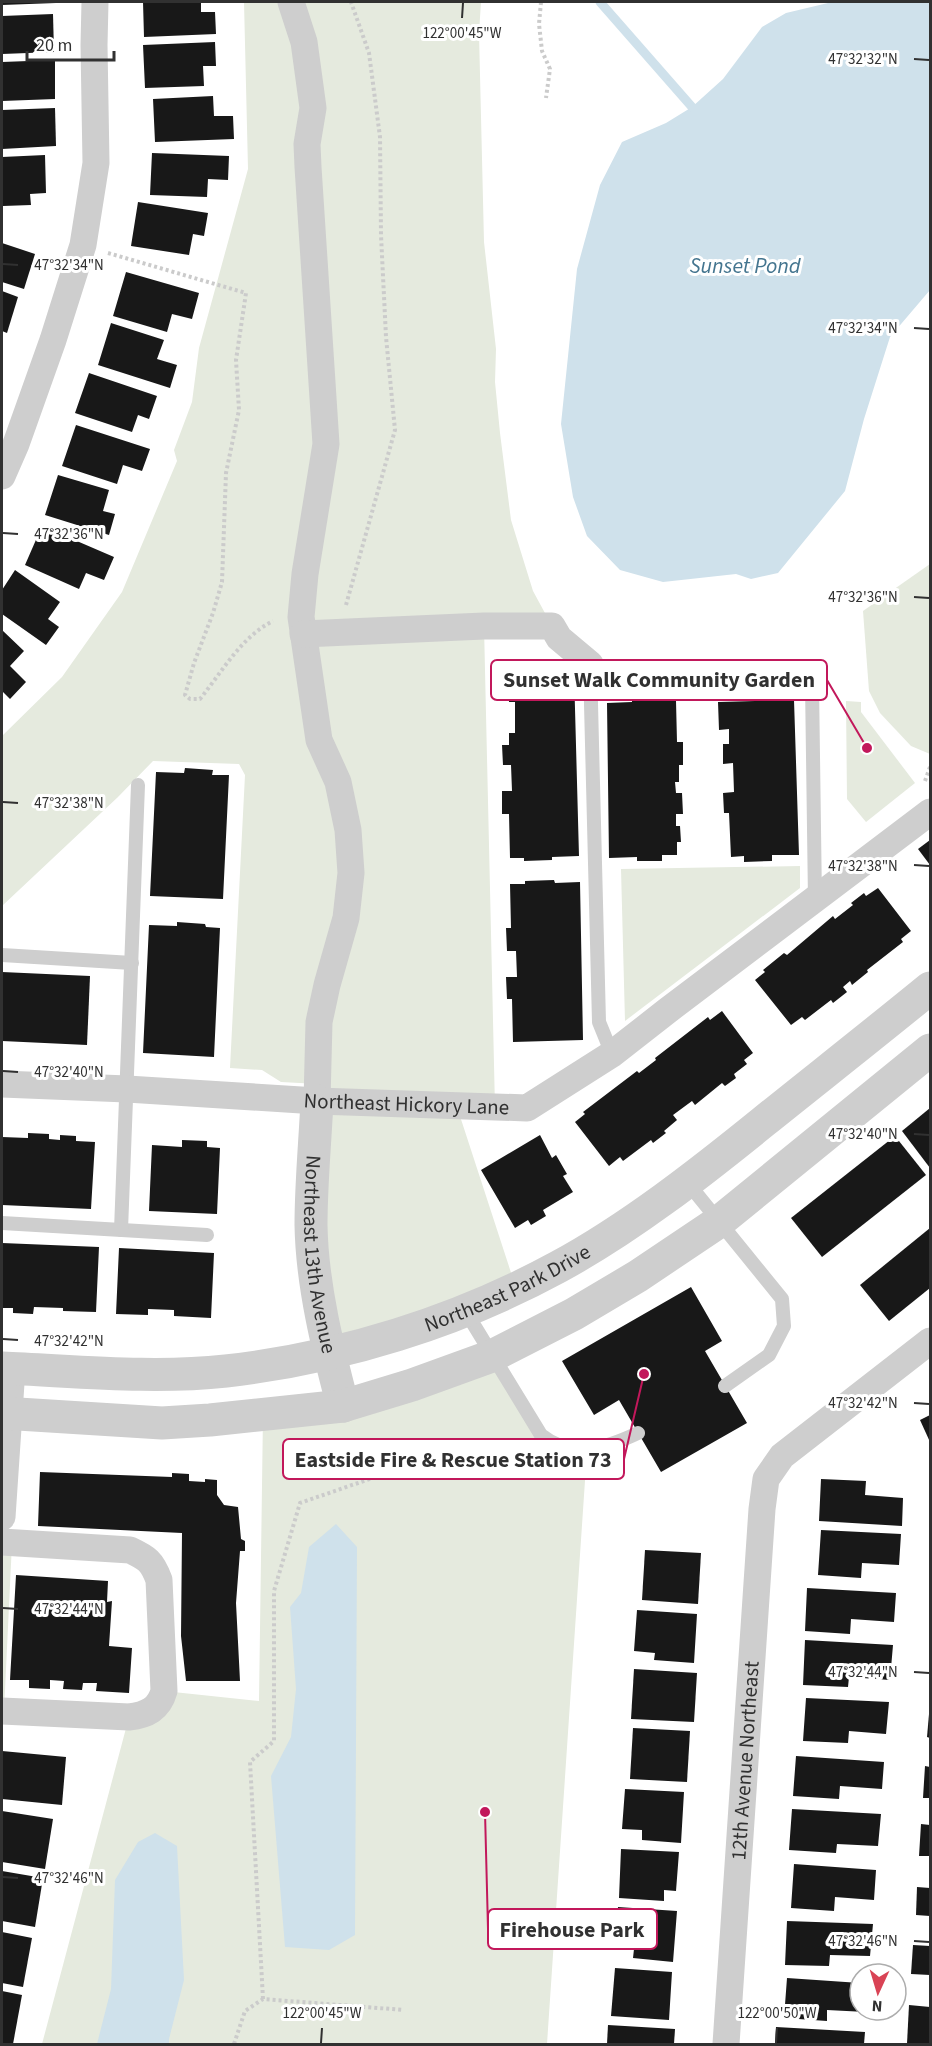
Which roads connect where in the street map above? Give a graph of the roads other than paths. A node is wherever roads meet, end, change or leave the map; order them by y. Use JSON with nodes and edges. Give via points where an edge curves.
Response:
{"nodes":[{"id":1,"x":96,"y":2,"type":"edge"},
{"id":2,"x":291,"y":2,"type":"edge"},
{"id":3,"x":2,"y":476,"type":"edge"},
{"id":4,"x":302,"y":626,"type":"junction"},
{"id":5,"x":590,"y":664,"type":"joint"},
{"id":6,"x":812,"y":684,"type":"dead end"},
{"id":7,"x":138,"y":785,"type":"dead end"},
{"id":8,"x":930,"y":812,"type":"edge"},
{"id":9,"x":815,"y":900,"type":"junction"},
{"id":10,"x":2,"y":955,"type":"edge"},
{"id":11,"x":132,"y":963,"type":"junction"},
{"id":12,"x":930,"y":988,"type":"edge"},
{"id":13,"x":930,"y":1050,"type":"edge"},
{"id":14,"x":612,"y":1054,"type":"junction"},
{"id":15,"x":2,"y":1084,"type":"edge"},
{"id":16,"x":127,"y":1089,"type":"junction"},
{"id":17,"x":317,"y":1101,"type":"junction"},
{"id":18,"x":687,"y":1182,"type":"junction"},
{"id":19,"x":720,"y":1221,"type":"junction"},
{"id":20,"x":2,"y":1223,"type":"edge"},
{"id":21,"x":122,"y":1230,"type":"junction"},
{"id":22,"x":207,"y":1235,"type":"dead end"},
{"id":23,"x":466,"y":1312,"type":"junction"},
{"id":24,"x":930,"y":1341,"type":"edge"},
{"id":25,"x":329,"y":1353,"type":"junction"},
{"id":26,"x":492,"y":1356,"type":"junction"},
{"id":27,"x":7,"y":1368,"type":"edge"},
{"id":28,"x":725,"y":1386,"type":"dead end"},
{"id":29,"x":344,"y":1406,"type":"junction"},
{"id":30,"x":5,"y":1413,"type":"edge"},
{"id":31,"x":638,"y":1433,"type":"dead end"},
{"id":32,"x":2,"y":1516,"type":"edge"},
{"id":33,"x":2,"y":1542,"type":"edge"},
{"id":34,"x":2,"y":1711,"type":"edge"},
{"id":35,"x":726,"y":2044,"type":"edge"}],
"edges":[{"from":1,"to":3,"type":"street","via":[[96,163],[82,245],[50,350]]},
{"from":2,"to":4,"type":"street","via":[[304,42],[313,108],[308,167],[326,444],[305,574]]},
{"from":4,"to":5,"type":"street","via":[[552,626],[559,638]]},
{"from":4,"to":17,"type":"street","via":[[319,740],[338,782],[348,830],[351,873],[346,918],[319,1022]]},
{"from":5,"to":14,"type":"lane","via":[[599,1022]]},
{"from":6,"to":9,"type":"lane"},
{"from":7,"to":11,"type":"lane"},
{"from":8,"to":9,"type":"street","name":"Northeast Hickory Lane"},
{"from":9,"to":14,"type":"street","name":"Northeast Hickory Lane"},
{"from":10,"to":11,"type":"lane"},
{"from":11,"to":16,"type":"lane"},
{"from":12,"to":18,"type":"street","name":"Northeast Park Drive"},
{"from":13,"to":19,"type":"street"},
{"from":14,"to":17,"type":"street","name":"Northeast Hickory Lane","via":[[527,1108]]},
{"from":15,"to":16,"type":"street","name":"Northeast Hickory Lane"},
{"from":16,"to":17,"type":"street","name":"Northeast Hickory Lane"},
{"from":16,"to":21,"type":"lane"},
{"from":17,"to":25,"type":"street","name":"Northeast 13th Avenue","via":[[311,1226]]},
{"from":18,"to":19,"type":"lane"},
{"from":18,"to":23,"type":"street","name":"Northeast Park Drive","via":[[559,1266]]},
{"from":19,"to":26,"type":"street","via":[[574,1314]]},
{"from":19,"to":28,"type":"lane","via":[[782,1299],[784,1326],[769,1355]]},
{"from":20,"to":21,"type":"lane"},
{"from":21,"to":22,"type":"lane"},
{"from":23,"to":25,"type":"street","name":"Northeast Park Drive"},
{"from":23,"to":26,"type":"lane"},
{"from":24,"to":35,"type":"street","name":"12th Avenue Northeast","via":[[782,1456],[766,1479]]},
{"from":25,"to":27,"type":"street","name":"Northeast Park Drive","via":[[226,1371],[172,1375]]},
{"from":25,"to":29,"type":"street","name":"Northeast 13th Avenue"},
{"from":26,"to":29,"type":"street"},
{"from":26,"to":31,"type":"lane","via":[[541,1435],[552,1444],[587,1451]]},
{"from":27,"to":30,"type":"street"},
{"from":29,"to":30,"type":"street","via":[[162,1423]]},
{"from":30,"to":32,"type":"street"},
{"from":33,"to":34,"type":"street","via":[[129,1550],[154,1566],[159,1580],[164,1691],[161,1701],[142,1716]]}]}
